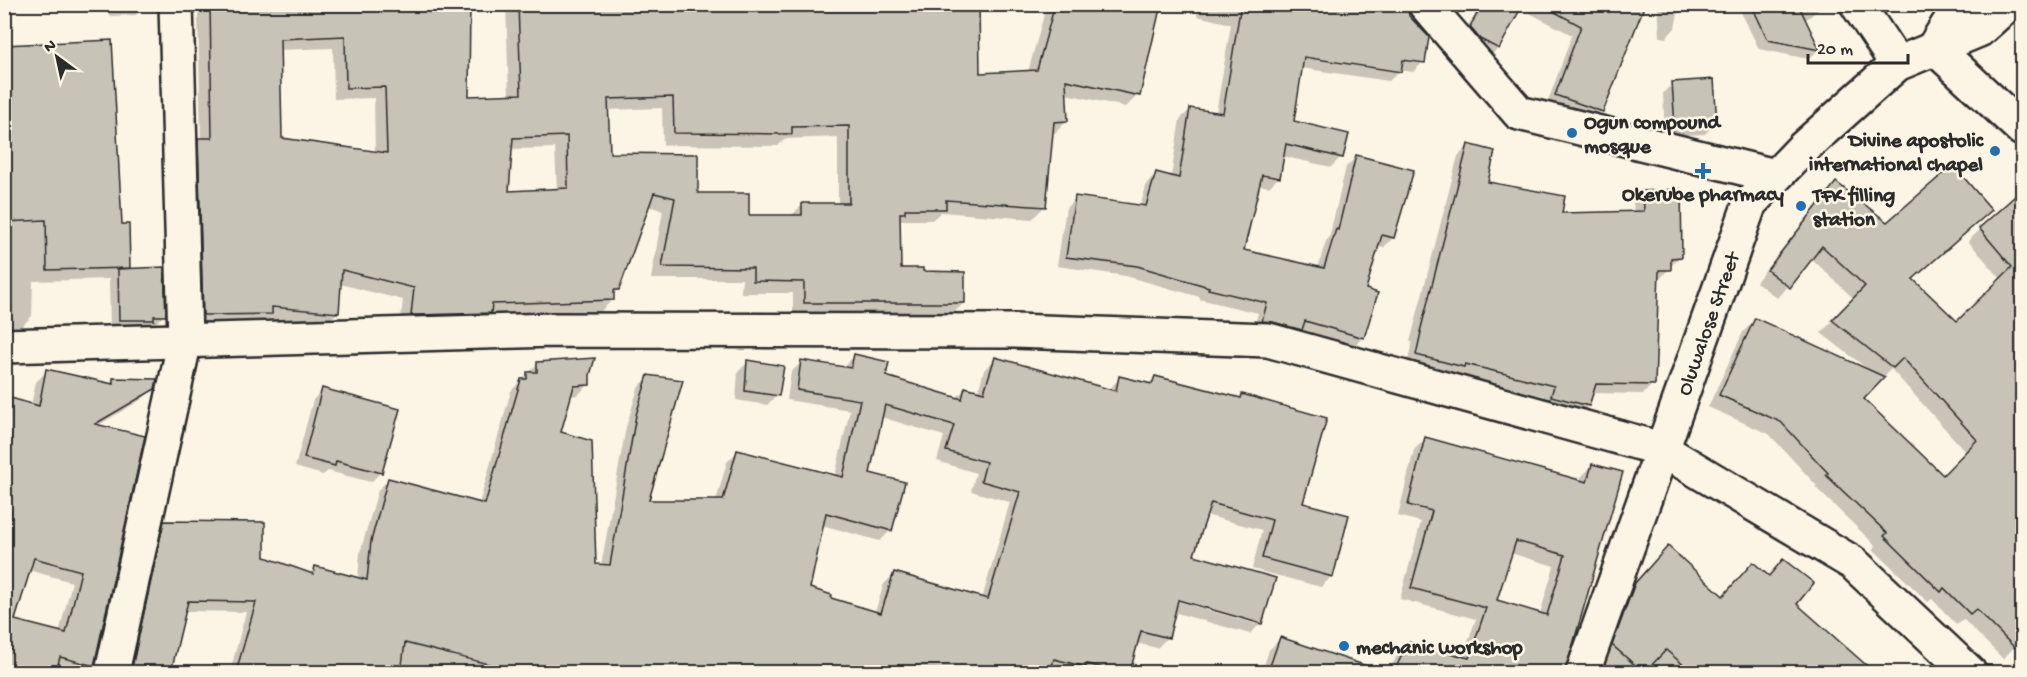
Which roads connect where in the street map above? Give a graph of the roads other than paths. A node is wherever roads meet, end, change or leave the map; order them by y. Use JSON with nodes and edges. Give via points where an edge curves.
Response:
{"nodes":[{"id":1,"x":176,"y":4,"type":"edge"},
{"id":2,"x":1425,"y":4,"type":"edge"},
{"id":3,"x":1857,"y":4,"type":"edge"},
{"id":4,"x":1961,"y":4,"type":"edge"},
{"id":5,"x":2008,"y":4,"type":"edge"},
{"id":6,"x":1934,"y":47,"type":"junction"},
{"id":7,"x":1897,"y":64,"type":"junction"},
{"id":8,"x":2022,"y":129,"type":"edge"},
{"id":9,"x":1774,"y":176,"type":"junction"},
{"id":10,"x":185,"y":339,"type":"junction"},
{"id":11,"x":4,"y":346,"type":"edge"},
{"id":12,"x":1661,"y":449,"type":"junction"},
{"id":13,"x":112,"y":672,"type":"edge"},
{"id":14,"x":1583,"y":672,"type":"edge"},
{"id":15,"x":1968,"y":672,"type":"edge"}],
"edges":[{"from":1,"to":10,"type":"street"},
{"from":2,"to":9,"type":"street","via":[[1519,113]]},
{"from":3,"to":7,"type":"street"},
{"from":4,"to":6,"type":"street"},
{"from":5,"to":6,"type":"street","name":"Oluwalose Street","via":[[1979,30]]},
{"from":6,"to":7,"type":"street","name":"Oluwalose Street"},
{"from":6,"to":8,"type":"street"},
{"from":7,"to":9,"type":"street","name":"Oluwalose Street"},
{"from":9,"to":12,"type":"street","name":"Oluwalose Street","via":[[1749,203]]},
{"from":10,"to":11,"type":"street"},
{"from":10,"to":12,"type":"street","via":[[566,330],[1014,331],[1268,340]]},
{"from":10,"to":13,"type":"street"},
{"from":12,"to":14,"type":"street","name":"Oluwalose Street"},
{"from":12,"to":15,"type":"street","via":[[1853,563]]}]}
